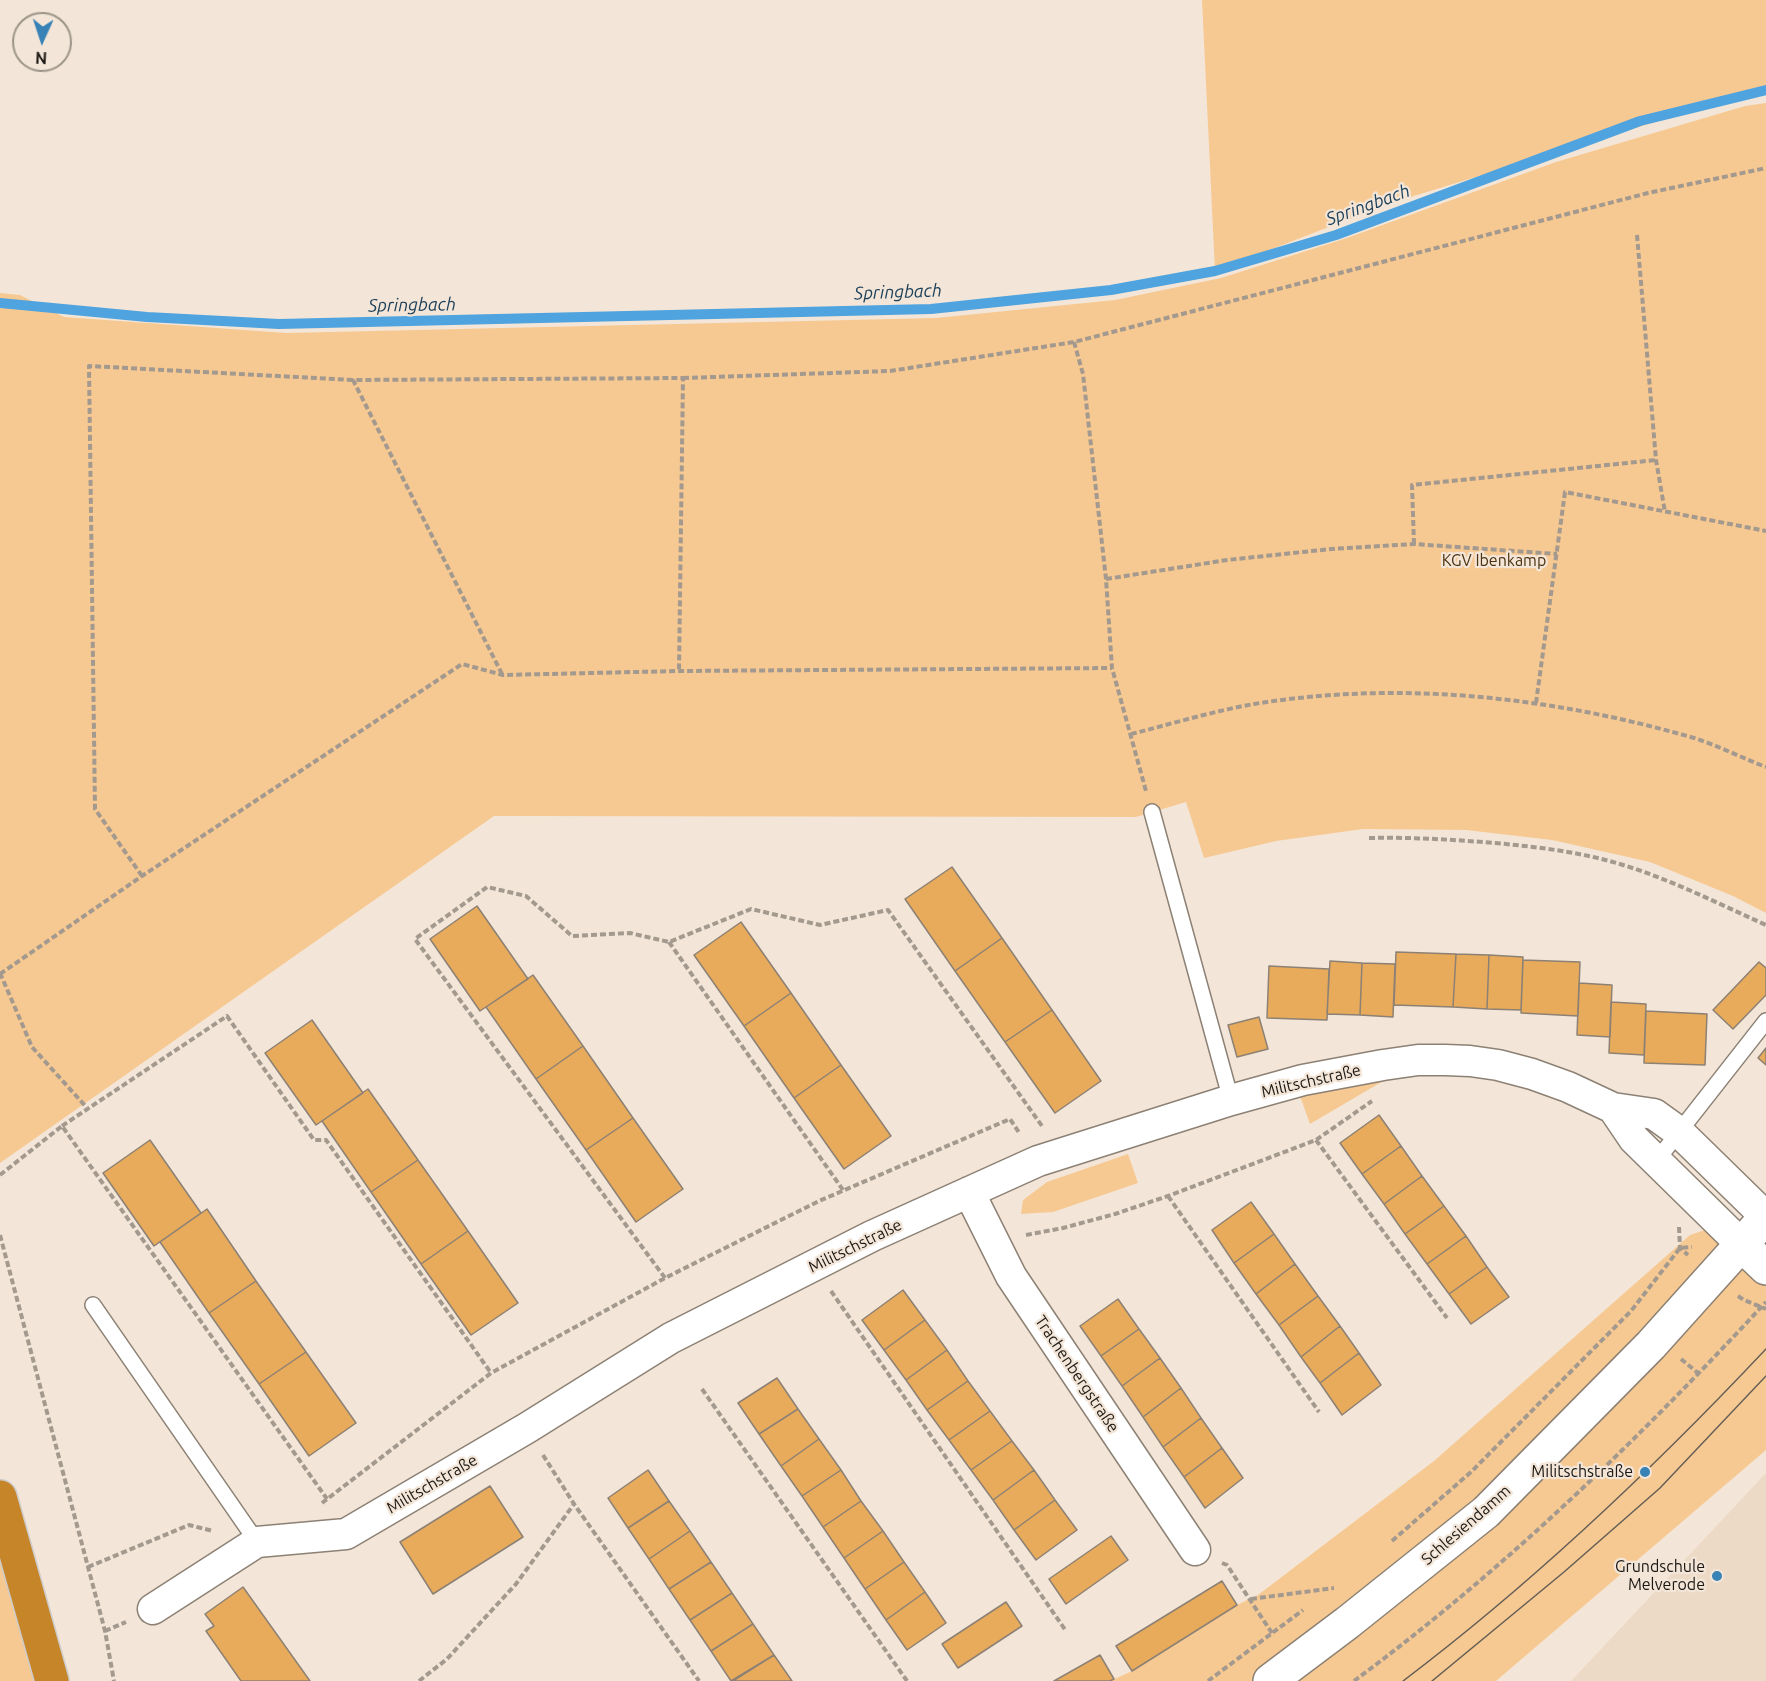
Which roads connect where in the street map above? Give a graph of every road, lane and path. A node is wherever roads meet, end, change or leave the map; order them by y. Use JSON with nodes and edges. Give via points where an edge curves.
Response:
{"nodes":[{"id":1,"x":1766,"y":168,"type":"edge"},
{"id":2,"x":1637,"y":235,"type":"dead end"},
{"id":3,"x":1074,"y":342,"type":"junction"},
{"id":4,"x":683,"y":378,"type":"junction"},
{"id":5,"x":353,"y":380,"type":"junction"},
{"id":6,"x":1656,"y":460,"type":"junction"},
{"id":7,"x":1665,"y":512,"type":"junction"},
{"id":8,"x":1766,"y":531,"type":"edge"},
{"id":9,"x":1414,"y":544,"type":"junction"},
{"id":10,"x":1557,"y":554,"type":"junction"},
{"id":11,"x":1106,"y":579,"type":"junction"},
{"id":12,"x":1112,"y":669,"type":"junction"},
{"id":13,"x":679,"y":671,"type":"junction"},
{"id":14,"x":503,"y":675,"type":"junction"},
{"id":15,"x":1536,"y":704,"type":"junction"},
{"id":16,"x":1131,"y":734,"type":"junction"},
{"id":17,"x":1766,"y":767,"type":"edge"},
{"id":18,"x":1152,"y":812,"type":"joint"},
{"id":19,"x":1369,"y":838,"type":"dead end"},
{"id":20,"x":142,"y":876,"type":"junction"},
{"id":21,"x":1766,"y":925,"type":"edge"},
{"id":22,"x":669,"y":942,"type":"junction"},
{"id":23,"x":0,"y":974,"type":"edge"},
{"id":24,"x":1766,"y":1021,"type":"edge"},
{"id":25,"x":1375,"y":1099,"type":"dead end"},
{"id":26,"x":1231,"y":1101,"type":"junction"},
{"id":27,"x":1613,"y":1108,"type":"junction"},
{"id":28,"x":88,"y":1109,"type":"junction"},
{"id":29,"x":62,"y":1126,"type":"junction"},
{"id":30,"x":1679,"y":1132,"type":"junction"},
{"id":31,"x":1316,"y":1140,"type":"junction"},
{"id":32,"x":1050,"y":1157,"type":"junction"},
{"id":33,"x":1657,"y":1160,"type":"junction"},
{"id":34,"x":0,"y":1174,"type":"edge"},
{"id":35,"x":843,"y":1191,"type":"junction"},
{"id":36,"x":969,"y":1192,"type":"junction"},
{"id":37,"x":1168,"y":1196,"type":"junction"},
{"id":38,"x":1677,"y":1216,"type":"dead end"},
{"id":39,"x":1766,"y":1217,"type":"edge"},
{"id":40,"x":0,"y":1235,"type":"edge"},
{"id":41,"x":993,"y":1241,"type":"junction"},
{"id":42,"x":1741,"y":1244,"type":"junction"},
{"id":43,"x":1680,"y":1248,"type":"junction"},
{"id":44,"x":814,"y":1266,"type":"junction"},
{"id":45,"x":1766,"y":1268,"type":"edge"},
{"id":46,"x":665,"y":1278,"type":"junction"},
{"id":47,"x":1766,"y":1302,"type":"edge"},
{"id":48,"x":93,"y":1305,"type":"dead end"},
{"id":49,"x":1447,"y":1318,"type":"dead end"},
{"id":50,"x":1676,"y":1355,"type":"dead end"},
{"id":51,"x":491,"y":1373,"type":"junction"},
{"id":52,"x":1698,"y":1373,"type":"junction"},
{"id":53,"x":702,"y":1389,"type":"dead end"},
{"id":54,"x":1319,"y":1412,"type":"dead end"},
{"id":55,"x":552,"y":1470,"type":"dead end"},
{"id":56,"x":0,"y":1497,"type":"edge"},
{"id":57,"x":327,"y":1499,"type":"junction"},
{"id":58,"x":574,"y":1503,"type":"junction"},
{"id":59,"x":317,"y":1506,"type":"dead end"},
{"id":60,"x":257,"y":1542,"type":"junction"},
{"id":61,"x":1384,"y":1548,"type":"dead end"},
{"id":62,"x":1195,"y":1550,"type":"joint"},
{"id":63,"x":88,"y":1567,"type":"junction"},
{"id":64,"x":1342,"y":1582,"type":"dead end"},
{"id":65,"x":1334,"y":1588,"type":"junction"},
{"id":66,"x":1325,"y":1594,"type":"dead end"},
{"id":67,"x":1251,"y":1599,"type":"junction"},
{"id":68,"x":1308,"y":1607,"type":"dead end"},
{"id":69,"x":153,"y":1609,"type":"dead end"},
{"id":70,"x":1066,"y":1631,"type":"dead end"},
{"id":71,"x":1272,"y":1633,"type":"junction"},
{"id":72,"x":52,"y":1681,"type":"edge"},
{"id":73,"x":114,"y":1681,"type":"edge"},
{"id":74,"x":419,"y":1681,"type":"edge"},
{"id":75,"x":699,"y":1681,"type":"edge"},
{"id":76,"x":907,"y":1681,"type":"edge"},
{"id":77,"x":1208,"y":1681,"type":"edge"},
{"id":78,"x":1270,"y":1681,"type":"edge"},
{"id":79,"x":1354,"y":1681,"type":"edge"}],
"edges":[{"from":1,"to":3,"type":"path","via":[[1648,193]]},
{"from":2,"to":6,"type":"path"},
{"from":3,"to":4,"type":"path","via":[[890,371]]},
{"from":3,"to":11,"type":"path","via":[[1083,374]]},
{"from":4,"to":5,"type":"path"},
{"from":4,"to":13,"type":"path"},
{"from":5,"to":14,"type":"path"},
{"from":5,"to":20,"type":"path","via":[[89,366],[95,809]]},
{"from":6,"to":7,"type":"path"},
{"from":6,"to":9,"type":"path","via":[[1412,485]]},
{"from":7,"to":8,"type":"path"},
{"from":7,"to":10,"type":"path","via":[[1565,492]]},
{"from":9,"to":10,"type":"path"},
{"from":9,"to":11,"type":"path","via":[[1227,560]]},
{"from":10,"to":15,"type":"path"},
{"from":11,"to":12,"type":"path"},
{"from":12,"to":13,"type":"path"},
{"from":12,"to":16,"type":"path"},
{"from":13,"to":14,"type":"path"},
{"from":14,"to":20,"type":"path","via":[[462,664]]},
{"from":15,"to":16,"type":"path","via":[[1425,693],[1345,694],[1254,704]]},
{"from":15,"to":17,"type":"path","via":[[1617,718],[1697,739]]},
{"from":16,"to":18,"type":"path"},
{"from":18,"to":26,"type":"lane"},
{"from":19,"to":21,"type":"path","via":[[1464,840],[1590,856],[1662,878]]},
{"from":20,"to":23,"type":"path"},
{"from":22,"to":32,"type":"path","via":[[751,909],[820,925],[888,910]]},
{"from":22,"to":35,"type":"path"},
{"from":22,"to":46,"type":"path","via":[[630,933],[572,936],[526,896],[487,887],[415,939]]},
{"from":23,"to":28,"type":"path","via":[[32,1047]]},
{"from":24,"to":30,"type":"lane"},
{"from":25,"to":31,"type":"path"},
{"from":26,"to":27,"type":"street","name":"Militschstraße","via":[[1303,1080],[1418,1060],[1445,1060],[1498,1065],[1532,1074]]},
{"from":26,"to":32,"type":"street","name":"Militschstraße"},
{"from":27,"to":30,"type":"street","name":"Militschstraße","via":[[1654,1114]]},
{"from":27,"to":33,"type":"street","name":"Militschstraße","via":[[1635,1139]]},
{"from":28,"to":29,"type":"path"},
{"from":28,"to":51,"type":"path","via":[[227,1016],[314,1140],[326,1140]]},
{"from":29,"to":34,"type":"path"},
{"from":29,"to":57,"type":"path"},
{"from":30,"to":33,"type":"lane"},
{"from":30,"to":39,"type":"street","name":"Militschstraße"},
{"from":31,"to":37,"type":"path"},
{"from":31,"to":49,"type":"path"},
{"from":32,"to":35,"type":"path","via":[[1010,1119]]},
{"from":32,"to":36,"type":"street","name":"Militschstraße"},
{"from":33,"to":42,"type":"street","name":"Militschstraße"},
{"from":35,"to":46,"type":"path"},
{"from":36,"to":41,"type":"street","name":"Trachenbergstraße"},
{"from":36,"to":44,"type":"street","name":"Militschstraße"},
{"from":37,"to":41,"type":"path","via":[[1073,1225]]},
{"from":37,"to":54,"type":"path"},
{"from":38,"to":43,"type":"path"},
{"from":39,"to":42,"type":"street","name":"Schlesiendamm"},
{"from":40,"to":63,"type":"path"},
{"from":41,"to":62,"type":"street","name":"Trachenbergstraße","via":[[1011,1276]]},
{"from":42,"to":43,"type":"path"},
{"from":42,"to":45,"type":"street"},
{"from":42,"to":78,"type":"street","name":"Schlesiendamm","via":[[1651,1345],[1486,1512]]},
{"from":43,"to":61,"type":"path","via":[[1631,1311],[1471,1472]]},
{"from":44,"to":60,"type":"street","name":"Militschstraße","via":[[671,1338],[346,1534]]},
{"from":44,"to":70,"type":"path"},
{"from":46,"to":51,"type":"path"},
{"from":47,"to":52,"type":"path"},
{"from":48,"to":60,"type":"lane"},
{"from":50,"to":52,"type":"path"},
{"from":51,"to":57,"type":"path"},
{"from":52,"to":79,"type":"path","via":[[1524,1543]]},
{"from":53,"to":76,"type":"path"},
{"from":55,"to":58,"type":"path"},
{"from":56,"to":72,"type":"highway"},
{"from":57,"to":59,"type":"path"},
{"from":58,"to":74,"type":"path","via":[[516,1584],[447,1659]]},
{"from":58,"to":75,"type":"path"},
{"from":60,"to":63,"type":"path","via":[[189,1525]]},
{"from":60,"to":69,"type":"street","name":"Militschstraße"},
{"from":62,"to":67,"type":"path","via":[[1227,1565]]},
{"from":63,"to":73,"type":"path"},
{"from":64,"to":65,"type":"path"},
{"from":65,"to":66,"type":"path"},
{"from":65,"to":67,"type":"path"},
{"from":67,"to":71,"type":"path"},
{"from":68,"to":71,"type":"path"},
{"from":71,"to":77,"type":"path"}]}
